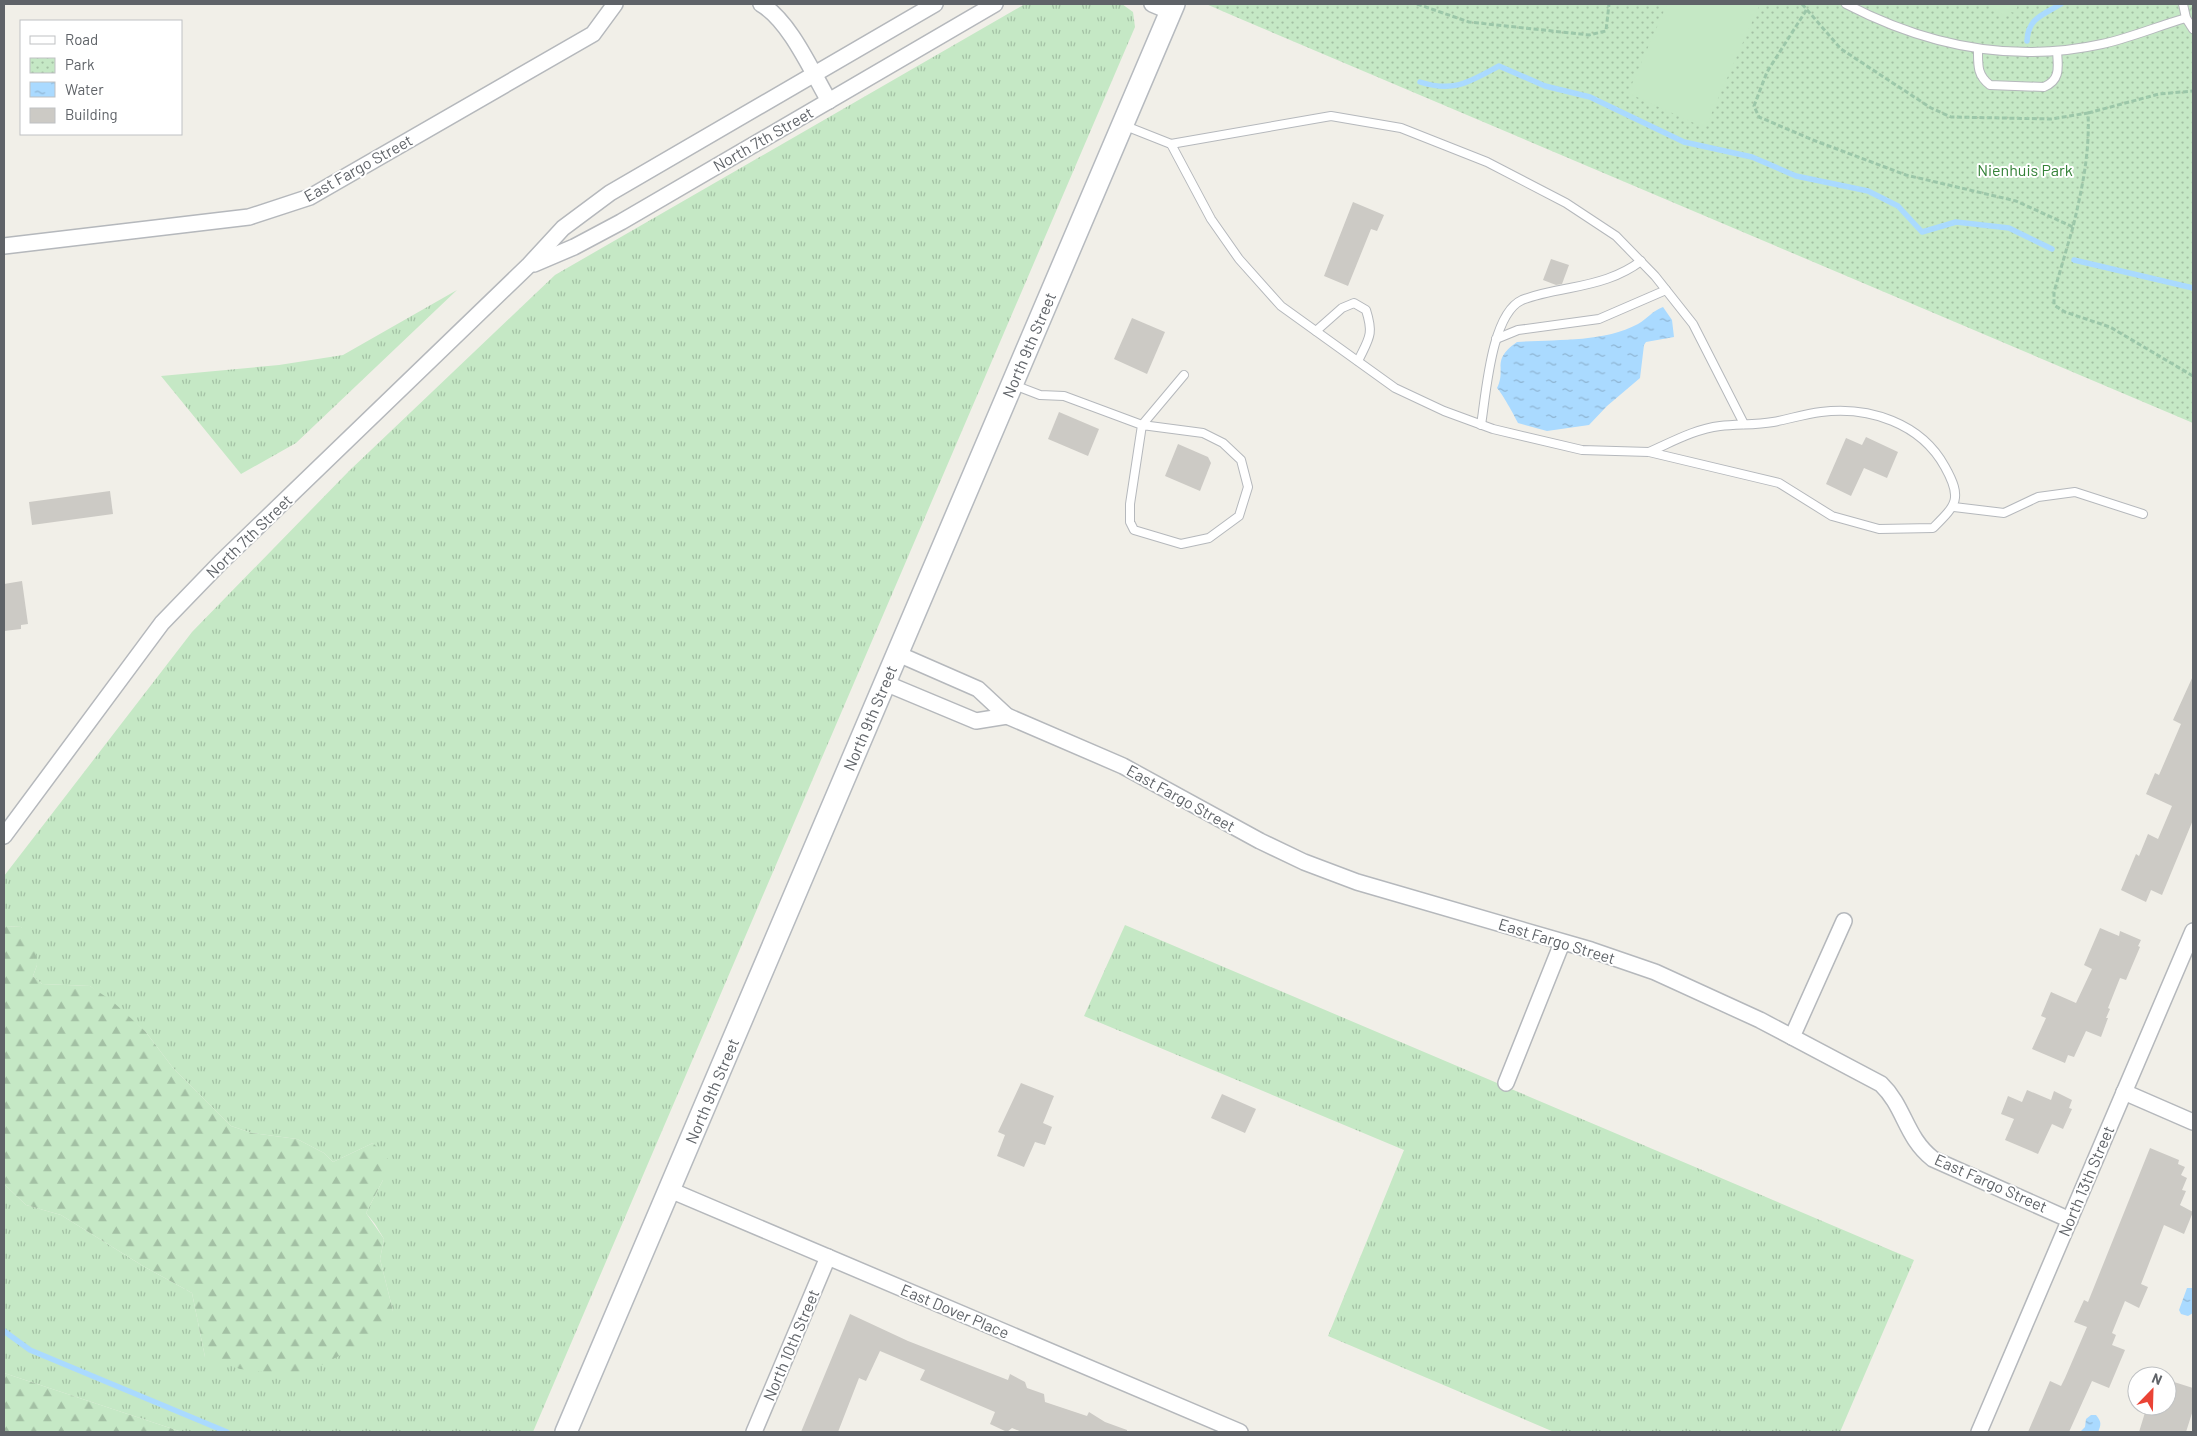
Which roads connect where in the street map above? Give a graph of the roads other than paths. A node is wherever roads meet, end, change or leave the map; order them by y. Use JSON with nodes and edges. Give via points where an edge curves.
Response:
{"nodes":[{"id":1,"x":615,"y":4,"type":"edge"},
{"id":2,"x":761,"y":4,"type":"edge"},
{"id":3,"x":935,"y":4,"type":"edge"},
{"id":4,"x":995,"y":4,"type":"edge"},
{"id":5,"x":1846,"y":4,"type":"edge"},
{"id":6,"x":2183,"y":4,"type":"edge"},
{"id":7,"x":1166,"y":6,"type":"edge"},
{"id":8,"x":2186,"y":18,"type":"junction"},
{"id":9,"x":2193,"y":29,"type":"edge"},
{"id":10,"x":1978,"y":50,"type":"junction"},
{"id":11,"x":2057,"y":51,"type":"junction"},
{"id":12,"x":814,"y":75,"type":"junction"},
{"id":13,"x":830,"y":101,"type":"junction"},
{"id":14,"x":1124,"y":125,"type":"junction"},
{"id":15,"x":1171,"y":144,"type":"junction"},
{"id":16,"x":4,"y":246,"type":"edge"},
{"id":17,"x":1641,"y":261,"type":"junction"},
{"id":18,"x":528,"y":266,"type":"junction"},
{"id":19,"x":1666,"y":290,"type":"junction"},
{"id":20,"x":1316,"y":331,"type":"junction"},
{"id":21,"x":1496,"y":339,"type":"junction"},
{"id":22,"x":1358,"y":361,"type":"junction"},
{"id":23,"x":1184,"y":374,"type":"dead end"},
{"id":24,"x":1012,"y":384,"type":"junction"},
{"id":25,"x":1744,"y":424,"type":"junction"},
{"id":26,"x":1142,"y":425,"type":"junction"},
{"id":27,"x":1481,"y":425,"type":"junction"},
{"id":28,"x":1649,"y":452,"type":"junction"},
{"id":29,"x":1954,"y":507,"type":"junction"},
{"id":30,"x":2143,"y":514,"type":"dead end"},
{"id":31,"x":898,"y":654,"type":"junction"},
{"id":32,"x":885,"y":683,"type":"junction"},
{"id":33,"x":1007,"y":716,"type":"junction"},
{"id":34,"x":4,"y":836,"type":"edge"},
{"id":35,"x":1844,"y":921,"type":"dead end"},
{"id":36,"x":2193,"y":931,"type":"edge"},
{"id":37,"x":1562,"y":943,"type":"junction"},
{"id":38,"x":1792,"y":1037,"type":"junction"},
{"id":39,"x":1506,"y":1083,"type":"dead end"},
{"id":40,"x":2124,"y":1092,"type":"junction"},
{"id":41,"x":2193,"y":1122,"type":"edge"},
{"id":42,"x":670,"y":1190,"type":"junction"},
{"id":43,"x":2070,"y":1220,"type":"junction"},
{"id":44,"x":828,"y":1258,"type":"junction"},
{"id":45,"x":566,"y":1432,"type":"edge"},
{"id":46,"x":754,"y":1432,"type":"edge"},
{"id":47,"x":1240,"y":1432,"type":"edge"},
{"id":48,"x":1980,"y":1432,"type":"edge"}],
"edges":[{"from":1,"to":16,"type":"street","name":"East Fargo Street","via":[[592,34],[310,197],[249,217]]},
{"from":2,"to":12,"type":"street","via":[[771,10],[791,36]]},
{"from":3,"to":12,"type":"street","name":"North 7th Street"},
{"from":4,"to":13,"type":"street","name":"North 7th Street"},
{"from":5,"to":10,"type":"lane","via":[[1884,24]]},
{"from":6,"to":8,"type":"lane"},
{"from":7,"to":14,"type":"main road","name":"North 9th Street"},
{"from":8,"to":9,"type":"lane"},
{"from":8,"to":11,"type":"lane","via":[[2103,44]]},
{"from":10,"to":11,"type":"lane","via":[[2038,54]]},
{"from":10,"to":11,"type":"lane","via":[[1979,72],[1990,85],[2044,87],[2052,84],[2058,74]]},
{"from":12,"to":13,"type":"street"},
{"from":12,"to":18,"type":"street","name":"North 7th Street","via":[[610,193],[563,228]]},
{"from":13,"to":18,"type":"street","name":"North 7th Street","via":[[621,222]]},
{"from":14,"to":15,"type":"lane"},
{"from":14,"to":24,"type":"main road","name":"North 9th Street"},
{"from":15,"to":17,"type":"lane","via":[[1331,116],[1401,128],[1487,162],[1566,203],[1616,236]]},
{"from":15,"to":20,"type":"lane","via":[[1210,219],[1239,259],[1281,306]]},
{"from":17,"to":19,"type":"lane"},
{"from":17,"to":21,"type":"lane","via":[[1624,273],[1593,284],[1520,301],[1507,314]]},
{"from":18,"to":34,"type":"street","name":"North 7th Street","via":[[162,623]]},
{"from":19,"to":21,"type":"lane","via":[[1599,319],[1518,330]]},
{"from":19,"to":25,"type":"lane","via":[[1693,324]]},
{"from":20,"to":22,"type":"lane"},
{"from":20,"to":22,"type":"lane","via":[[1342,308],[1354,303],[1366,310],[1372,327]]},
{"from":21,"to":27,"type":"lane"},
{"from":22,"to":27,"type":"lane","via":[[1395,388]]},
{"from":23,"to":26,"type":"lane"},
{"from":24,"to":26,"type":"lane","via":[[1040,395],[1064,396]]},
{"from":24,"to":31,"type":"main road","name":"North 9th Street"},
{"from":25,"to":28,"type":"lane","via":[[1701,430]]},
{"from":25,"to":29,"type":"lane","via":[[1771,423],[1822,412],[1852,411],[1892,419],[1916,432],[1945,466],[1956,490]]},
{"from":26,"to":26,"type":"lane","via":[[1203,433],[1223,443],[1241,460],[1248,487],[1239,516],[1209,538],[1181,544],[1134,530],[1130,522],[1130,504]]},
{"from":27,"to":28,"type":"lane","via":[[1582,450]]},
{"from":28,"to":29,"type":"lane","via":[[1779,483],[1832,516],[1879,529],[1933,528]]},
{"from":29,"to":30,"type":"lane","via":[[2004,513],[2038,497],[2075,492]]},
{"from":31,"to":32,"type":"main road","name":"North 9th Street"},
{"from":31,"to":33,"type":"street","name":"East Fargo Street","via":[[978,689]]},
{"from":32,"to":33,"type":"street","via":[[976,721]]},
{"from":32,"to":42,"type":"main road","name":"North 9th Street"},
{"from":33,"to":37,"type":"street","name":"East Fargo Street","via":[[1123,766],[1304,862],[1357,882]]},
{"from":35,"to":38,"type":"street"},
{"from":36,"to":40,"type":"street","name":"North 13th Street"},
{"from":37,"to":38,"type":"street","name":"East Fargo Street","via":[[1666,976]]},
{"from":37,"to":39,"type":"street"},
{"from":38,"to":43,"type":"street","name":"East Fargo Street","via":[[1881,1084],[1896,1102],[1916,1143],[1933,1159]]},
{"from":40,"to":41,"type":"street"},
{"from":40,"to":43,"type":"street","name":"North 13th Street"},
{"from":42,"to":44,"type":"street","name":"East Dover Place"},
{"from":42,"to":45,"type":"main road","name":"North 9th Street"},
{"from":43,"to":48,"type":"street","name":"North 13th Street"},
{"from":44,"to":46,"type":"street","name":"North 10th Street"},
{"from":44,"to":47,"type":"street","name":"East Dover Place"}]}
